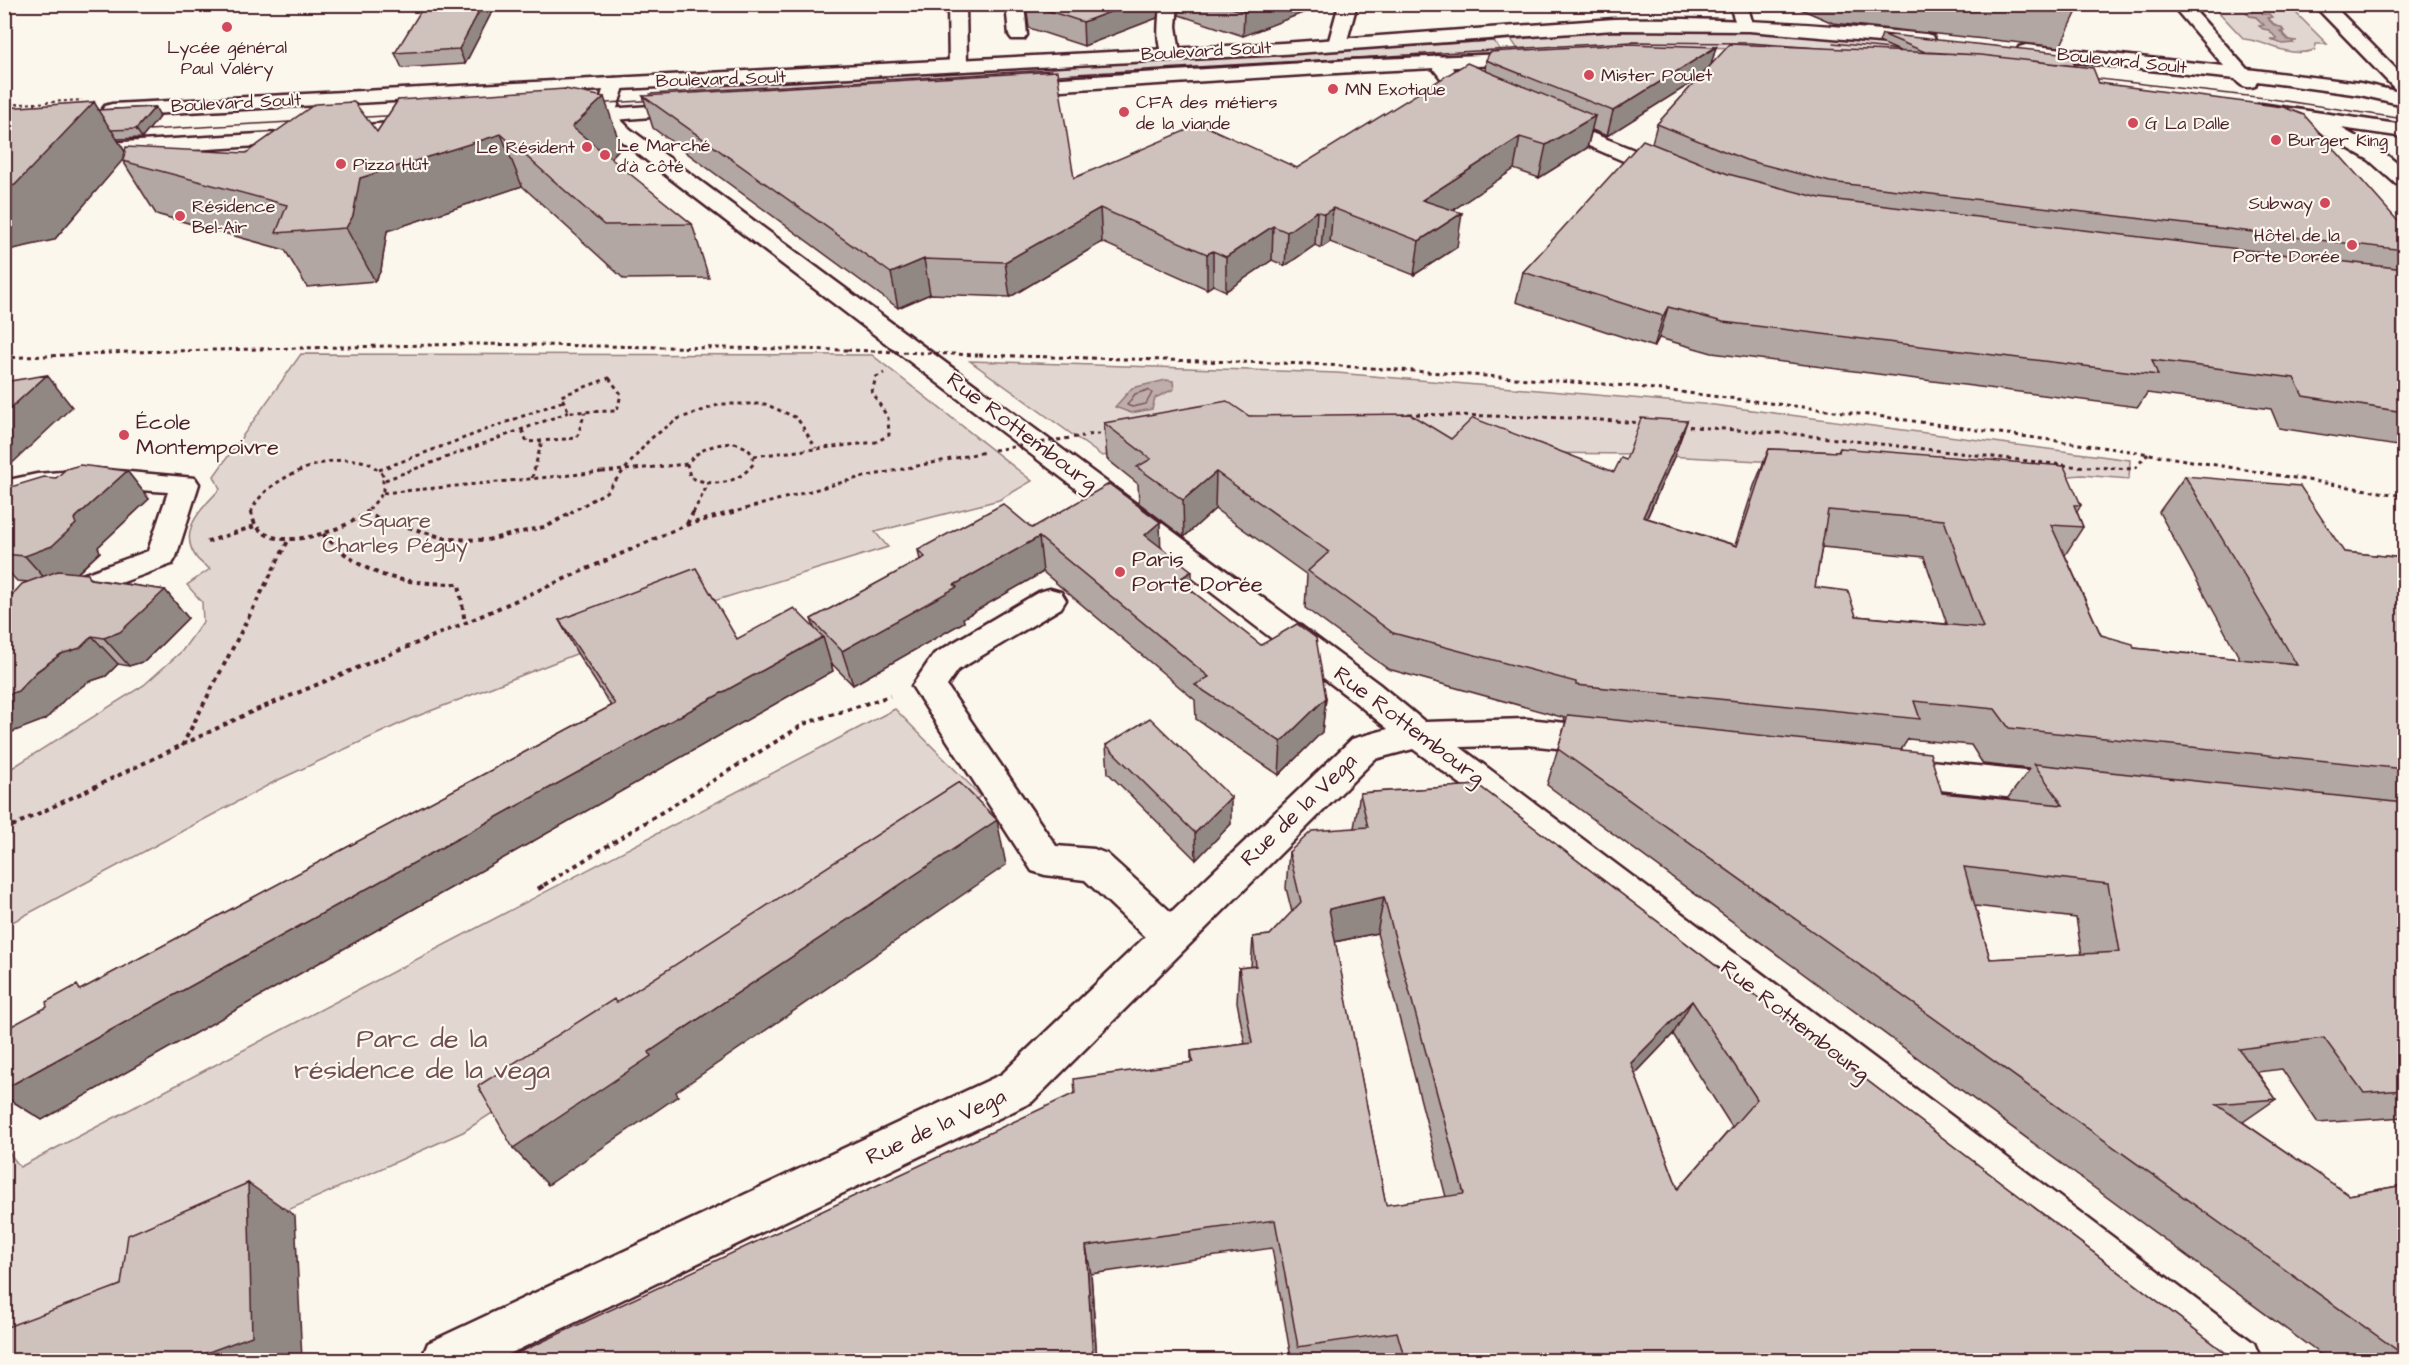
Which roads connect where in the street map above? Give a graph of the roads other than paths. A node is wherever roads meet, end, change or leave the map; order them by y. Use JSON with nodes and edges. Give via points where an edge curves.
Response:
{"nodes":[{"id":1,"x":957,"y":4,"type":"edge"},
{"id":2,"x":1015,"y":4,"type":"edge"},
{"id":3,"x":1169,"y":4,"type":"edge"},
{"id":4,"x":1348,"y":4,"type":"edge"},
{"id":5,"x":1738,"y":4,"type":"edge"},
{"id":6,"x":2179,"y":4,"type":"edge"},
{"id":7,"x":2321,"y":4,"type":"edge"},
{"id":8,"x":1744,"y":25,"type":"junction"},
{"id":9,"x":1018,"y":35,"type":"dead end"},
{"id":10,"x":1948,"y":43,"type":"edge"},
{"id":11,"x":1337,"y":44,"type":"junction"},
{"id":12,"x":2004,"y":48,"type":"edge"},
{"id":13,"x":1171,"y":54,"type":"junction"},
{"id":14,"x":1548,"y":58,"type":"edge"},
{"id":15,"x":1437,"y":62,"type":"junction"},
{"id":16,"x":958,"y":66,"type":"junction"},
{"id":17,"x":2242,"y":75,"type":"junction"},
{"id":18,"x":615,"y":84,"type":"junction"},
{"id":19,"x":2404,"y":87,"type":"edge"},
{"id":20,"x":995,"y":88,"type":"edge"},
{"id":21,"x":2404,"y":99,"type":"edge"},
{"id":22,"x":1508,"y":105,"type":"edge"},
{"id":23,"x":715,"y":107,"type":"edge"},
{"id":24,"x":2239,"y":107,"type":"edge"},
{"id":25,"x":97,"y":111,"type":"edge"},
{"id":26,"x":1530,"y":114,"type":"edge"},
{"id":27,"x":605,"y":115,"type":"junction"},
{"id":28,"x":2307,"y":116,"type":"junction"},
{"id":29,"x":548,"y":119,"type":"edge"},
{"id":30,"x":444,"y":125,"type":"edge"},
{"id":31,"x":375,"y":129,"type":"junction"},
{"id":32,"x":2404,"y":131,"type":"edge"},
{"id":33,"x":185,"y":144,"type":"junction"},
{"id":34,"x":320,"y":154,"type":"edge"},
{"id":35,"x":4,"y":155,"type":"edge"},
{"id":36,"x":196,"y":164,"type":"edge"},
{"id":37,"x":2404,"y":179,"type":"edge"},
{"id":38,"x":1695,"y":183,"type":"edge"},
{"id":39,"x":4,"y":490,"type":"edge"},
{"id":40,"x":1050,"y":600,"type":"dead end"},
{"id":41,"x":4,"y":615,"type":"edge"},
{"id":42,"x":1418,"y":735,"type":"junction"},
{"id":43,"x":1634,"y":743,"type":"edge"},
{"id":44,"x":1858,"y":767,"type":"edge"},
{"id":45,"x":2095,"y":792,"type":"edge"},
{"id":46,"x":1171,"y":936,"type":"junction"},
{"id":47,"x":446,"y":1360,"type":"edge"},
{"id":48,"x":2237,"y":1360,"type":"edge"}],
"edges":[{"from":1,"to":16,"type":"main road"},
{"from":2,"to":9,"type":"main road"},
{"from":3,"to":13,"type":"main road"},
{"from":4,"to":11,"type":"main road"},
{"from":5,"to":8,"type":"main road"},
{"from":6,"to":17,"type":"main road"},
{"from":7,"to":19,"type":"main road"},
{"from":8,"to":10,"type":"main road","name":"Boulevard Soult"},
{"from":8,"to":11,"type":"main road","name":"Boulevard Soult","via":[[1637,24]]},
{"from":11,"to":13,"type":"main road","name":"Boulevard Soult"},
{"from":12,"to":17,"type":"main road","name":"Boulevard Soult"},
{"from":13,"to":16,"type":"main road","name":"Boulevard Soult"},
{"from":14,"to":15,"type":"main road","name":"Boulevard Soult"},
{"from":15,"to":20,"type":"main road","name":"Boulevard Soult"},
{"from":15,"to":22,"type":"main road","via":[[1454,82]]},
{"from":16,"to":18,"type":"main road","name":"Boulevard Soult"},
{"from":17,"to":21,"type":"main road","name":"Boulevard Soult","via":[[2360,89]]},
{"from":17,"to":28,"type":"main road","via":[[2265,98]]},
{"from":18,"to":25,"type":"main road","name":"Boulevard Soult"},
{"from":18,"to":27,"type":"main road"},
{"from":23,"to":27,"type":"main road","name":"Boulevard Soult"},
{"from":24,"to":28,"type":"main road"},
{"from":26,"to":38,"type":"main road"},
{"from":27,"to":29,"type":"main road","name":"Boulevard Soult"},
{"from":27,"to":42,"type":"main road","name":"Rue Rottembourg","via":[[623,133]]},
{"from":28,"to":32,"type":"main road"},
{"from":28,"to":37,"type":"main road","via":[[2376,156]]},
{"from":30,"to":31,"type":"main road","name":"Boulevard Soult"},
{"from":31,"to":33,"type":"main road","name":"Boulevard Soult"},
{"from":31,"to":34,"type":"main road"},
{"from":33,"to":35,"type":"main road","name":"Boulevard Soult"},
{"from":33,"to":36,"type":"main road","via":[[188,160]]},
{"from":39,"to":41,"type":"main road","via":[[96,478],[185,484],[161,557]]},
{"from":40,"to":46,"type":"main road","via":[[946,662],[928,687],[1045,860],[1094,865]]},
{"from":42,"to":43,"type":"main road","name":"Rue de la Vega","via":[[1527,732]]},
{"from":42,"to":46,"type":"main road","name":"Rue de la Vega","via":[[1364,748]]},
{"from":42,"to":48,"type":"main road","name":"Rue Rottembourg"},
{"from":44,"to":45,"type":"main road"},
{"from":46,"to":47,"type":"main road","name":"Rue de la Vega","via":[[1017,1088]]}]}
